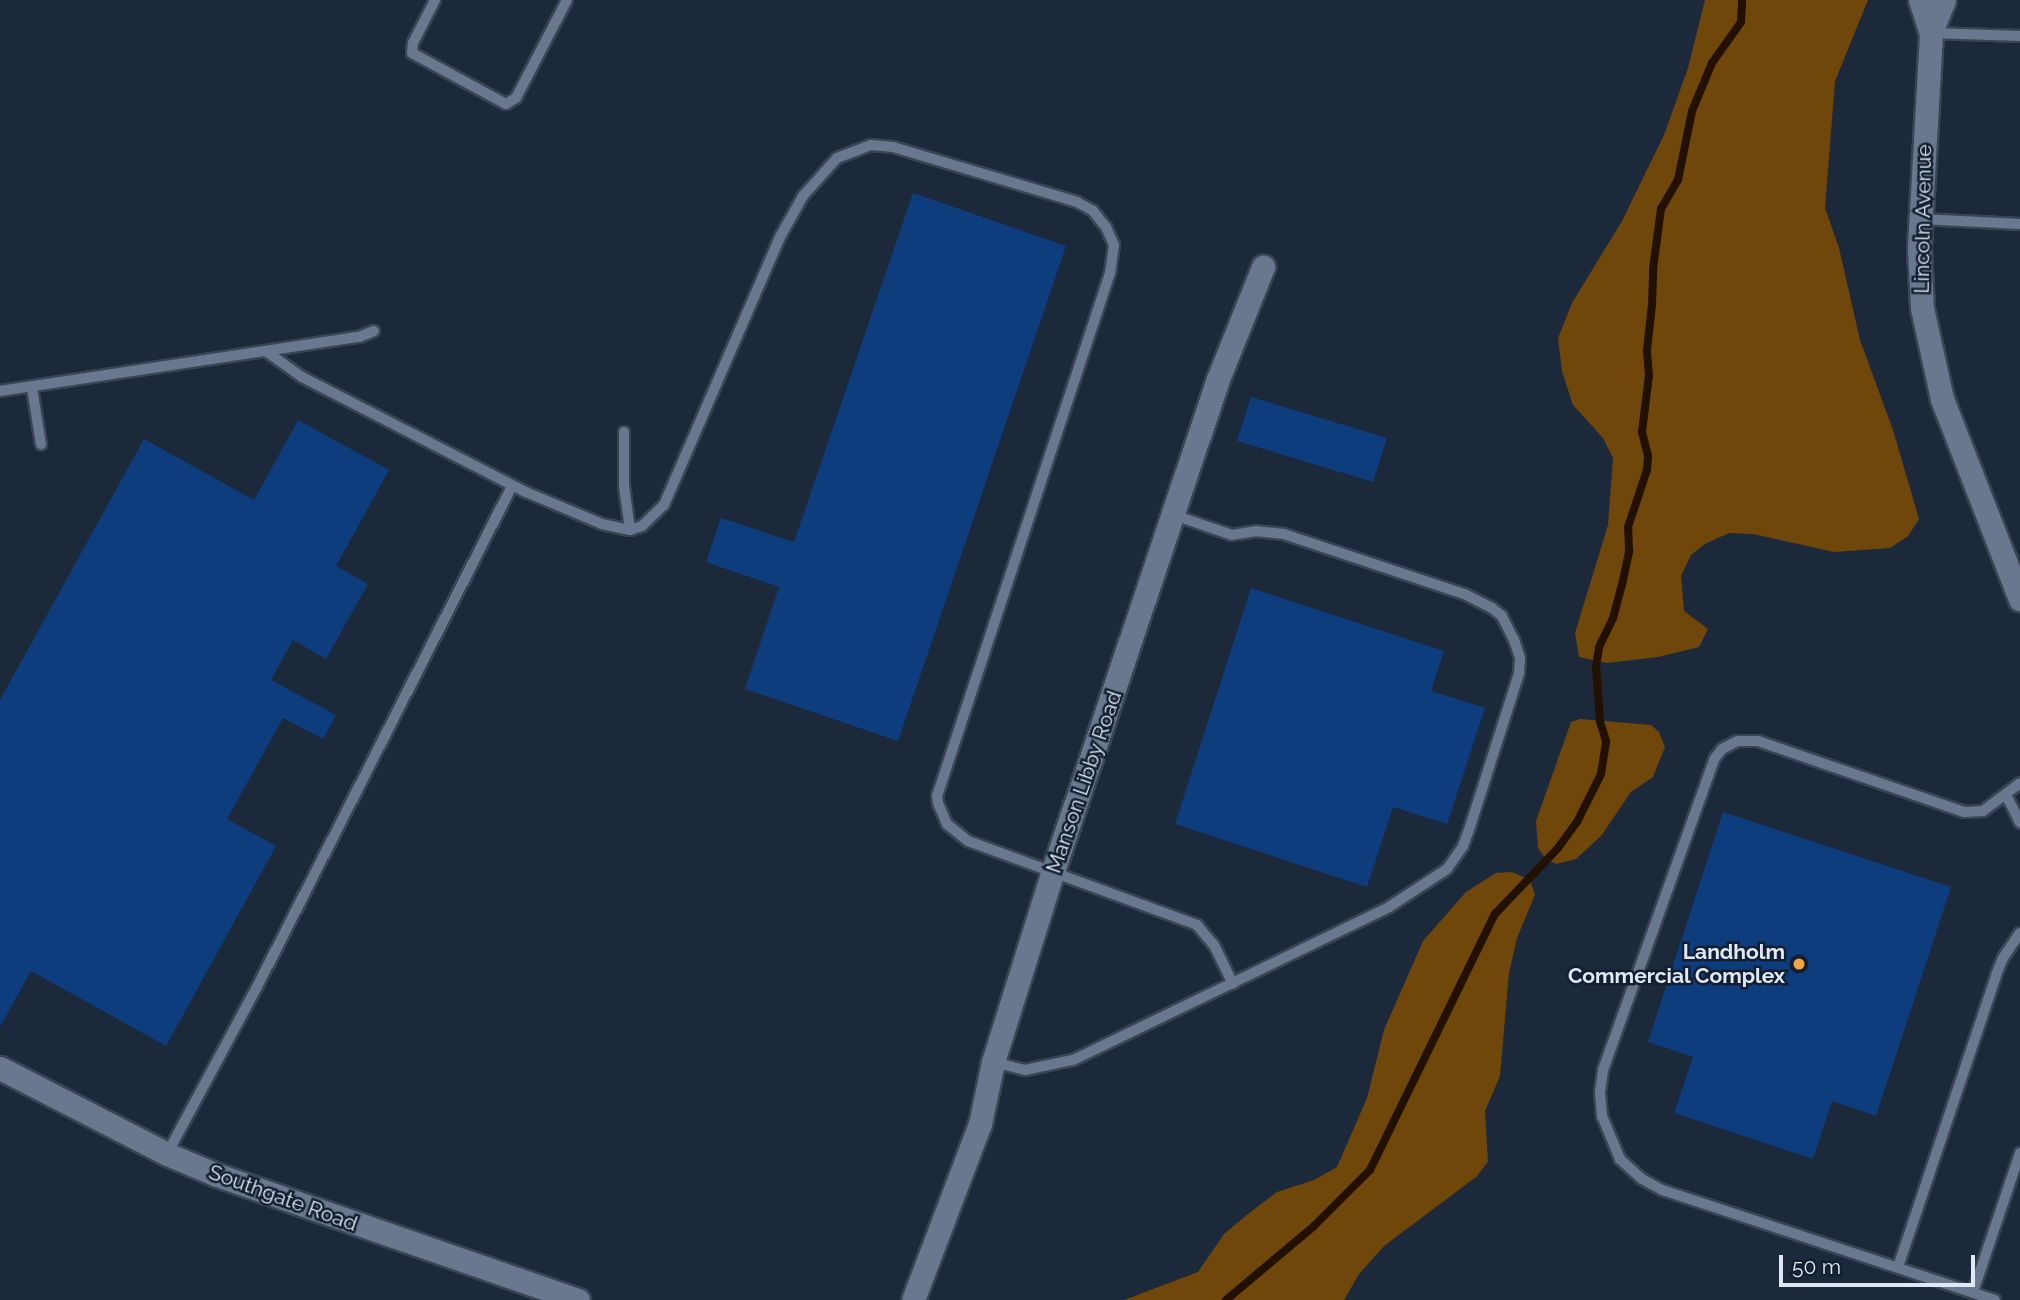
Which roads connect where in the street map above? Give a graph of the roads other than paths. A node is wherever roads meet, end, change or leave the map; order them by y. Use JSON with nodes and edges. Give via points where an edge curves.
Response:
{"nodes":[{"id":1,"x":435,"y":0,"type":"edge"},
{"id":2,"x":567,"y":0,"type":"edge"},
{"id":3,"x":1920,"y":0,"type":"edge"},
{"id":4,"x":1944,"y":0,"type":"edge"},
{"id":5,"x":1931,"y":33,"type":"junction"},
{"id":6,"x":2020,"y":36,"type":"edge"},
{"id":7,"x":1921,"y":219,"type":"junction"},
{"id":8,"x":2020,"y":224,"type":"edge"},
{"id":9,"x":1263,"y":267,"type":"dead end"},
{"id":10,"x":374,"y":331,"type":"dead end"},
{"id":11,"x":267,"y":352,"type":"junction"},
{"id":12,"x":32,"y":388,"type":"junction"},
{"id":13,"x":0,"y":391,"type":"edge"},
{"id":14,"x":624,"y":432,"type":"dead end"},
{"id":15,"x":41,"y":444,"type":"dead end"},
{"id":16,"x":512,"y":485,"type":"junction"},
{"id":17,"x":1174,"y":515,"type":"junction"},
{"id":18,"x":630,"y":530,"type":"junction"},
{"id":19,"x":2020,"y":599,"type":"edge"},
{"id":20,"x":2020,"y":783,"type":"edge"},
{"id":21,"x":2006,"y":795,"type":"junction"},
{"id":22,"x":2020,"y":823,"type":"edge"},
{"id":23,"x":1052,"y":874,"type":"junction"},
{"id":24,"x":2020,"y":933,"type":"edge"},
{"id":25,"x":1233,"y":984,"type":"junction"},
{"id":26,"x":993,"y":1062,"type":"junction"},
{"id":27,"x":0,"y":1068,"type":"edge"},
{"id":28,"x":2020,"y":1153,"type":"edge"},
{"id":29,"x":166,"y":1154,"type":"junction"},
{"id":30,"x":1898,"y":1267,"type":"junction"},
{"id":31,"x":1973,"y":1292,"type":"junction"},
{"id":32,"x":578,"y":1300,"type":"edge"},
{"id":33,"x":913,"y":1300,"type":"edge"},
{"id":34,"x":1994,"y":1300,"type":"edge"}],
"edges":[{"from":1,"to":2,"type":"lane","via":[[412,53],[506,104],[516,98]]},
{"from":3,"to":5,"type":"street","name":"Lincoln Avenue"},
{"from":4,"to":5,"type":"street","name":"Lincoln Avenue"},
{"from":5,"to":6,"type":"lane"},
{"from":5,"to":7,"type":"street","name":"Lincoln Avenue"},
{"from":7,"to":8,"type":"lane"},
{"from":7,"to":19,"type":"street","name":"Lincoln Avenue","via":[[1922,308],[1937,379]]},
{"from":9,"to":17,"type":"street","name":"Manson Libby Road","via":[[1218,379]]},
{"from":10,"to":11,"type":"lane","via":[[367,336]]},
{"from":11,"to":12,"type":"lane"},
{"from":11,"to":16,"type":"lane","via":[[302,377]]},
{"from":12,"to":13,"type":"lane"},
{"from":12,"to":15,"type":"lane"},
{"from":14,"to":18,"type":"lane"},
{"from":16,"to":18,"type":"lane","via":[[601,524]]},
{"from":16,"to":29,"type":"lane","via":[[257,986]]},
{"from":17,"to":23,"type":"street","name":"Manson Libby Road"},
{"from":17,"to":25,"type":"lane","via":[[1232,535],[1257,531],[1284,534],[1464,594],[1502,616],[1520,658],[1470,827],[1447,869],[1389,907]]},
{"from":18,"to":23,"type":"lane","via":[[642,526],[664,505],[780,237],[803,196],[837,158],[871,145],[894,147],[1077,202],[1093,211],[1114,246],[1110,273],[937,796],[947,824],[968,841]]},
{"from":20,"to":21,"type":"lane"},
{"from":21,"to":22,"type":"lane"},
{"from":21,"to":30,"type":"lane","via":[[1983,811],[1964,812],[1758,741],[1731,743],[1715,758],[1603,1070],[1600,1092],[1609,1138],[1620,1159],[1642,1179],[1662,1190]]},
{"from":23,"to":25,"type":"lane","via":[[1196,925],[1214,944]]},
{"from":23,"to":26,"type":"street","name":"Manson Libby Road"},
{"from":24,"to":30,"type":"lane","via":[[1996,975]]},
{"from":25,"to":26,"type":"lane","via":[[1065,1062],[1025,1070]]},
{"from":26,"to":33,"type":"street","name":"Manson Libby Road","via":[[980,1124]]},
{"from":27,"to":29,"type":"street","name":"Southgate Road"},
{"from":28,"to":31,"type":"lane"},
{"from":29,"to":32,"type":"street","name":"Southgate Road","via":[[284,1200]]},
{"from":30,"to":31,"type":"lane"},
{"from":31,"to":34,"type":"lane"}]}
